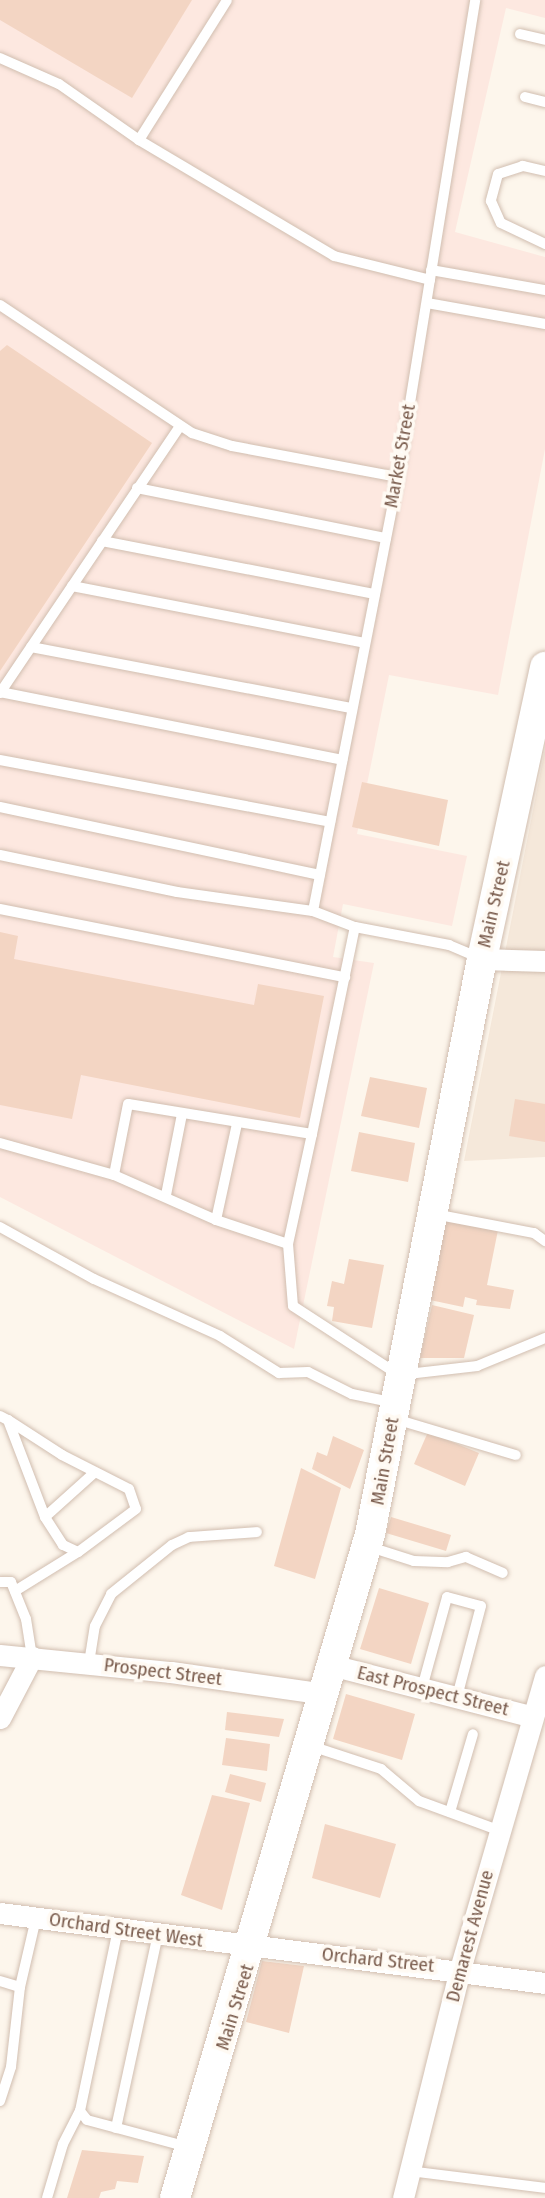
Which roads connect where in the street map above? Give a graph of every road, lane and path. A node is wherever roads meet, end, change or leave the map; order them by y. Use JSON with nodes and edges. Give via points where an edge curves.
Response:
{"nodes":[{"id":1,"x":227,"y":0,"type":"edge"},
{"id":2,"x":475,"y":0,"type":"edge"},
{"id":3,"x":520,"y":34,"type":"dead end"},
{"id":4,"x":545,"y":40,"type":"edge"},
{"id":5,"x":0,"y":58,"type":"edge"},
{"id":6,"x":525,"y":97,"type":"dead end"},
{"id":7,"x":545,"y":102,"type":"edge"},
{"id":8,"x":139,"y":140,"type":"junction"},
{"id":9,"x":545,"y":171,"type":"edge"},
{"id":10,"x":545,"y":244,"type":"edge"},
{"id":11,"x":430,"y":275,"type":"junction"},
{"id":12,"x":545,"y":290,"type":"edge"},
{"id":13,"x":427,"y":303,"type":"junction"},
{"id":14,"x":0,"y":304,"type":"edge"},
{"id":15,"x":545,"y":324,"type":"edge"},
{"id":16,"x":180,"y":426,"type":"junction"},
{"id":17,"x":398,"y":477,"type":"junction"},
{"id":18,"x":138,"y":488,"type":"junction"},
{"id":19,"x":386,"y":538,"type":"junction"},
{"id":20,"x":102,"y":541,"type":"junction"},
{"id":21,"x":72,"y":586,"type":"junction"},
{"id":22,"x":375,"y":594,"type":"junction"},
{"id":23,"x":365,"y":643,"type":"junction"},
{"id":24,"x":31,"y":647,"type":"junction"},
{"id":25,"x":545,"y":667,"type":"edge"},
{"id":26,"x":0,"y":692,"type":"edge"},
{"id":27,"x":352,"y":708,"type":"junction"},
{"id":28,"x":541,"y":709,"type":"edge"},
{"id":29,"x":0,"y":760,"type":"edge"},
{"id":30,"x":342,"y":760,"type":"junction"},
{"id":31,"x":0,"y":807,"type":"edge"},
{"id":32,"x":330,"y":822,"type":"junction"},
{"id":33,"x":0,"y":855,"type":"edge"},
{"id":34,"x":320,"y":875,"type":"junction"},
{"id":35,"x":0,"y":909,"type":"edge"},
{"id":36,"x":313,"y":911,"type":"junction"},
{"id":37,"x":355,"y":928,"type":"junction"},
{"id":38,"x":482,"y":959,"type":"junction"},
{"id":39,"x":545,"y":961,"type":"edge"},
{"id":40,"x":345,"y":977,"type":"junction"},
{"id":41,"x":182,"y":1114,"type":"junction"},
{"id":42,"x":237,"y":1124,"type":"junction"},
{"id":43,"x":312,"y":1134,"type":"junction"},
{"id":44,"x":0,"y":1143,"type":"edge"},
{"id":45,"x":114,"y":1175,"type":"junction"},
{"id":46,"x":166,"y":1195,"type":"junction"},
{"id":47,"x":431,"y":1214,"type":"junction"},
{"id":48,"x":216,"y":1220,"type":"junction"},
{"id":49,"x":0,"y":1227,"type":"edge"},
{"id":50,"x":545,"y":1227,"type":"edge"},
{"id":51,"x":534,"y":1233,"type":"junction"},
{"id":52,"x":545,"y":1241,"type":"edge"},
{"id":53,"x":288,"y":1244,"type":"junction"},
{"id":54,"x":545,"y":1338,"type":"edge"},
{"id":55,"x":395,"y":1399,"type":"junction"},
{"id":56,"x":4,"y":1418,"type":"edge"},
{"id":57,"x":516,"y":1455,"type":"dead end"},
{"id":58,"x":95,"y":1472,"type":"junction"},
{"id":59,"x":46,"y":1517,"type":"junction"},
{"id":60,"x":257,"y":1532,"type":"dead end"},
{"id":61,"x":367,"y":1546,"type":"junction"},
{"id":62,"x":78,"y":1552,"type":"junction"},
{"id":63,"x":503,"y":1573,"type":"dead end"},
{"id":64,"x":0,"y":1582,"type":"edge"},
{"id":65,"x":15,"y":1591,"type":"junction"},
{"id":66,"x":0,"y":1655,"type":"edge"},
{"id":67,"x":32,"y":1657,"type":"junction"},
{"id":68,"x":89,"y":1663,"type":"junction"},
{"id":69,"x":335,"y":1666,"type":"junction"},
{"id":70,"x":545,"y":1676,"type":"edge"},
{"id":71,"x":422,"y":1688,"type":"junction"},
{"id":72,"x":326,"y":1694,"type":"junction"},
{"id":73,"x":457,"y":1697,"type":"junction"},
{"id":74,"x":530,"y":1716,"type":"junction"},
{"id":75,"x":0,"y":1718,"type":"edge"},
{"id":76,"x":473,"y":1734,"type":"dead end"},
{"id":77,"x":311,"y":1746,"type":"junction"},
{"id":78,"x":450,"y":1812,"type":"junction"},
{"id":79,"x":498,"y":1830,"type":"junction"},
{"id":80,"x":0,"y":1913,"type":"edge"},
{"id":81,"x":36,"y":1918,"type":"junction"},
{"id":82,"x":118,"y":1929,"type":"junction"},
{"id":83,"x":158,"y":1934,"type":"junction"},
{"id":84,"x":253,"y":1947,"type":"junction"},
{"id":85,"x":460,"y":1969,"type":"junction"},
{"id":86,"x":0,"y":1981,"type":"edge"},
{"id":87,"x":545,"y":1983,"type":"edge"},
{"id":88,"x":20,"y":1987,"type":"junction"},
{"id":89,"x":0,"y":2101,"type":"edge"},
{"id":90,"x":80,"y":2110,"type":"junction"},
{"id":91,"x":116,"y":2128,"type":"junction"},
{"id":92,"x":191,"y":2148,"type":"junction"},
{"id":93,"x":410,"y":2171,"type":"junction"},
{"id":94,"x":545,"y":2188,"type":"edge"},
{"id":95,"x":47,"y":2198,"type":"edge"},
{"id":96,"x":176,"y":2198,"type":"edge"},
{"id":97,"x":403,"y":2198,"type":"edge"}],
"edges":[{"from":1,"to":8,"type":"lane"},
{"from":2,"to":11,"type":"lane","name":"Market Street"},
{"from":3,"to":4,"type":"lane"},
{"from":5,"to":8,"type":"lane","via":[[59,84]]},
{"from":6,"to":7,"type":"lane"},
{"from":8,"to":11,"type":"lane","via":[[334,256]]},
{"from":9,"to":10,"type":"lane","via":[[523,166],[498,174],[491,201],[501,223]]},
{"from":11,"to":12,"type":"lane","via":[[449,270]]},
{"from":11,"to":13,"type":"lane","name":"Market Street"},
{"from":13,"to":15,"type":"lane"},
{"from":13,"to":17,"type":"lane","name":"Market Street"},
{"from":14,"to":16,"type":"lane"},
{"from":16,"to":17,"type":"lane","via":[[232,446]]},
{"from":16,"to":18,"type":"lane"},
{"from":17,"to":19,"type":"lane","name":"Market Street"},
{"from":18,"to":19,"type":"lane"},
{"from":18,"to":20,"type":"lane"},
{"from":19,"to":22,"type":"lane","name":"Market Street"},
{"from":20,"to":21,"type":"lane"},
{"from":20,"to":22,"type":"lane"},
{"from":21,"to":23,"type":"lane"},
{"from":21,"to":24,"type":"lane"},
{"from":22,"to":23,"type":"lane","name":"Market Street"},
{"from":23,"to":27,"type":"lane","name":"Market Street"},
{"from":24,"to":26,"type":"lane"},
{"from":24,"to":27,"type":"lane"},
{"from":25,"to":28,"type":"street","name":"Main Street"},
{"from":26,"to":30,"type":"lane"},
{"from":27,"to":30,"type":"lane","name":"Market Street"},
{"from":28,"to":38,"type":"street","name":"Main Street"},
{"from":29,"to":32,"type":"lane"},
{"from":30,"to":32,"type":"lane","name":"Market Street"},
{"from":31,"to":34,"type":"lane"},
{"from":32,"to":34,"type":"lane","name":"Market Street"},
{"from":33,"to":36,"type":"lane","via":[[177,892]]},
{"from":34,"to":36,"type":"lane","name":"Market Street"},
{"from":35,"to":40,"type":"lane"},
{"from":36,"to":37,"type":"lane"},
{"from":37,"to":38,"type":"lane","via":[[449,945]]},
{"from":37,"to":40,"type":"lane"},
{"from":38,"to":39,"type":"street"},
{"from":38,"to":47,"type":"street","name":"Main Street"},
{"from":40,"to":43,"type":"lane"},
{"from":41,"to":42,"type":"lane"},
{"from":41,"to":45,"type":"lane","via":[[128,1104]]},
{"from":41,"to":46,"type":"lane"},
{"from":42,"to":43,"type":"lane"},
{"from":42,"to":48,"type":"lane"},
{"from":43,"to":53,"type":"lane"},
{"from":44,"to":45,"type":"lane"},
{"from":45,"to":46,"type":"lane"},
{"from":46,"to":48,"type":"lane"},
{"from":47,"to":51,"type":"lane"},
{"from":47,"to":55,"type":"street","name":"Main Street"},
{"from":48,"to":53,"type":"lane"},
{"from":49,"to":55,"type":"lane","via":[[94,1279],[220,1336],[279,1373],[308,1372],[352,1394]]},
{"from":50,"to":51,"type":"lane"},
{"from":51,"to":52,"type":"lane"},
{"from":53,"to":55,"type":"lane","via":[[293,1306]]},
{"from":54,"to":55,"type":"lane"},
{"from":55,"to":57,"type":"lane"},
{"from":55,"to":61,"type":"street","name":"Main Street"},
{"from":56,"to":58,"type":"lane"},
{"from":56,"to":59,"type":"lane"},
{"from":58,"to":59,"type":"lane"},
{"from":58,"to":62,"type":"lane","via":[[129,1489],[137,1504],[133,1513]]},
{"from":59,"to":62,"type":"lane","via":[[60,1542]]},
{"from":60,"to":68,"type":"lane","via":[[189,1537],[172,1545],[111,1594],[95,1626]]},
{"from":61,"to":63,"type":"lane","via":[[414,1561],[448,1562],[466,1557]]},
{"from":61,"to":69,"type":"street","name":"Main Street"},
{"from":62,"to":65,"type":"lane"},
{"from":64,"to":65,"type":"lane","via":[[11,1582]]},
{"from":65,"to":67,"type":"lane","via":[[26,1619]]},
{"from":66,"to":67,"type":"street","name":"Prospect Street"},
{"from":67,"to":68,"type":"street","name":"Prospect Street"},
{"from":67,"to":75,"type":"street"},
{"from":68,"to":72,"type":"street","name":"Prospect Street"},
{"from":69,"to":71,"type":"street","name":"East Prospect Street"},
{"from":69,"to":72,"type":"street","name":"Main Street"},
{"from":70,"to":74,"type":"street","name":"Demarest Avenue"},
{"from":71,"to":73,"type":"street","name":"East Prospect Street"},
{"from":71,"to":73,"type":"lane","via":[[447,1597],[481,1606]]},
{"from":72,"to":77,"type":"street","name":"Main Street"},
{"from":73,"to":74,"type":"street","name":"East Prospect Street"},
{"from":74,"to":79,"type":"street","name":"Demarest Avenue"},
{"from":76,"to":78,"type":"lane"},
{"from":77,"to":78,"type":"lane","via":[[382,1769],[419,1801]]},
{"from":77,"to":84,"type":"street","name":"Main Street"},
{"from":78,"to":79,"type":"lane"},
{"from":79,"to":85,"type":"street","name":"Demarest Avenue"},
{"from":80,"to":81,"type":"street","name":"Orchard Street West"},
{"from":81,"to":82,"type":"street","name":"Orchard Street West"},
{"from":81,"to":88,"type":"lane"},
{"from":82,"to":83,"type":"street","name":"Orchard Street West"},
{"from":82,"to":90,"type":"lane"},
{"from":83,"to":84,"type":"street","name":"Orchard Street West"},
{"from":83,"to":91,"type":"lane"},
{"from":84,"to":85,"type":"street","name":"Orchard Street"},
{"from":84,"to":92,"type":"street","name":"Main Street"},
{"from":85,"to":87,"type":"street","name":"Orchard Street"},
{"from":85,"to":93,"type":"street","name":"Demarest Avenue"},
{"from":86,"to":88,"type":"lane"},
{"from":88,"to":89,"type":"lane","via":[[11,2067]]},
{"from":90,"to":91,"type":"lane","via":[[86,2120]]},
{"from":90,"to":95,"type":"lane","via":[[63,2144]]},
{"from":91,"to":92,"type":"lane"},
{"from":92,"to":96,"type":"street","name":"Main Street"},
{"from":93,"to":94,"type":"lane"},
{"from":93,"to":97,"type":"street","name":"Demarest Avenue"}]}
